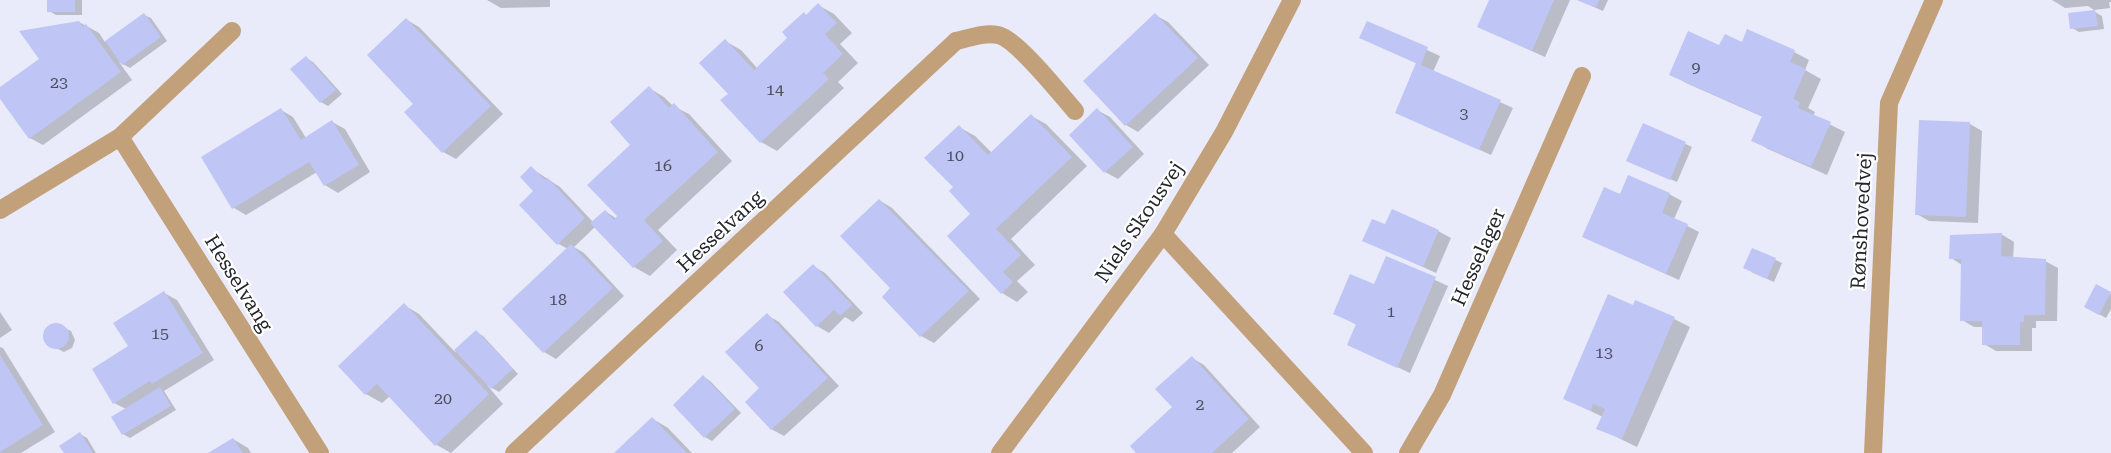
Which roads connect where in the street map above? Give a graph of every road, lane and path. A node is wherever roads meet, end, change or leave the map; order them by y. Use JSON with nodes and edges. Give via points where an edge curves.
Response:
{"nodes":[{"id":1,"x":1292,"y":0,"type":"edge"},
{"id":2,"x":1934,"y":0,"type":"edge"},
{"id":3,"x":232,"y":32,"type":"dead end"},
{"id":4,"x":1582,"y":76,"type":"dead end"},
{"id":5,"x":1076,"y":111,"type":"dead end"},
{"id":6,"x":120,"y":137,"type":"junction"},
{"id":7,"x":0,"y":210,"type":"edge"},
{"id":8,"x":1163,"y":234,"type":"junction"},
{"id":9,"x":320,"y":453,"type":"edge"},
{"id":10,"x":514,"y":453,"type":"edge"},
{"id":11,"x":1000,"y":453,"type":"edge"},
{"id":12,"x":1364,"y":453,"type":"edge"},
{"id":13,"x":1408,"y":453,"type":"edge"},
{"id":14,"x":1873,"y":453,"type":"edge"}],
"edges":[{"from":1,"to":8,"type":"street","name":"Niels Skousvej","via":[[1224,132]]},
{"from":2,"to":14,"type":"street","name":"Rønshovedvej","via":[[1889,103]]},
{"from":3,"to":6,"type":"street"},
{"from":4,"to":13,"type":"street","name":"Hesselager","via":[[1442,395]]},
{"from":5,"to":10,"type":"street","name":"Hesselvang","via":[[1020,49],[1001,35],[985,34],[956,41]]},
{"from":6,"to":7,"type":"street"},
{"from":6,"to":9,"type":"street","name":"Hesselvang"},
{"from":8,"to":11,"type":"street","name":"Niels Skousvej"},
{"from":8,"to":12,"type":"street"}]}
